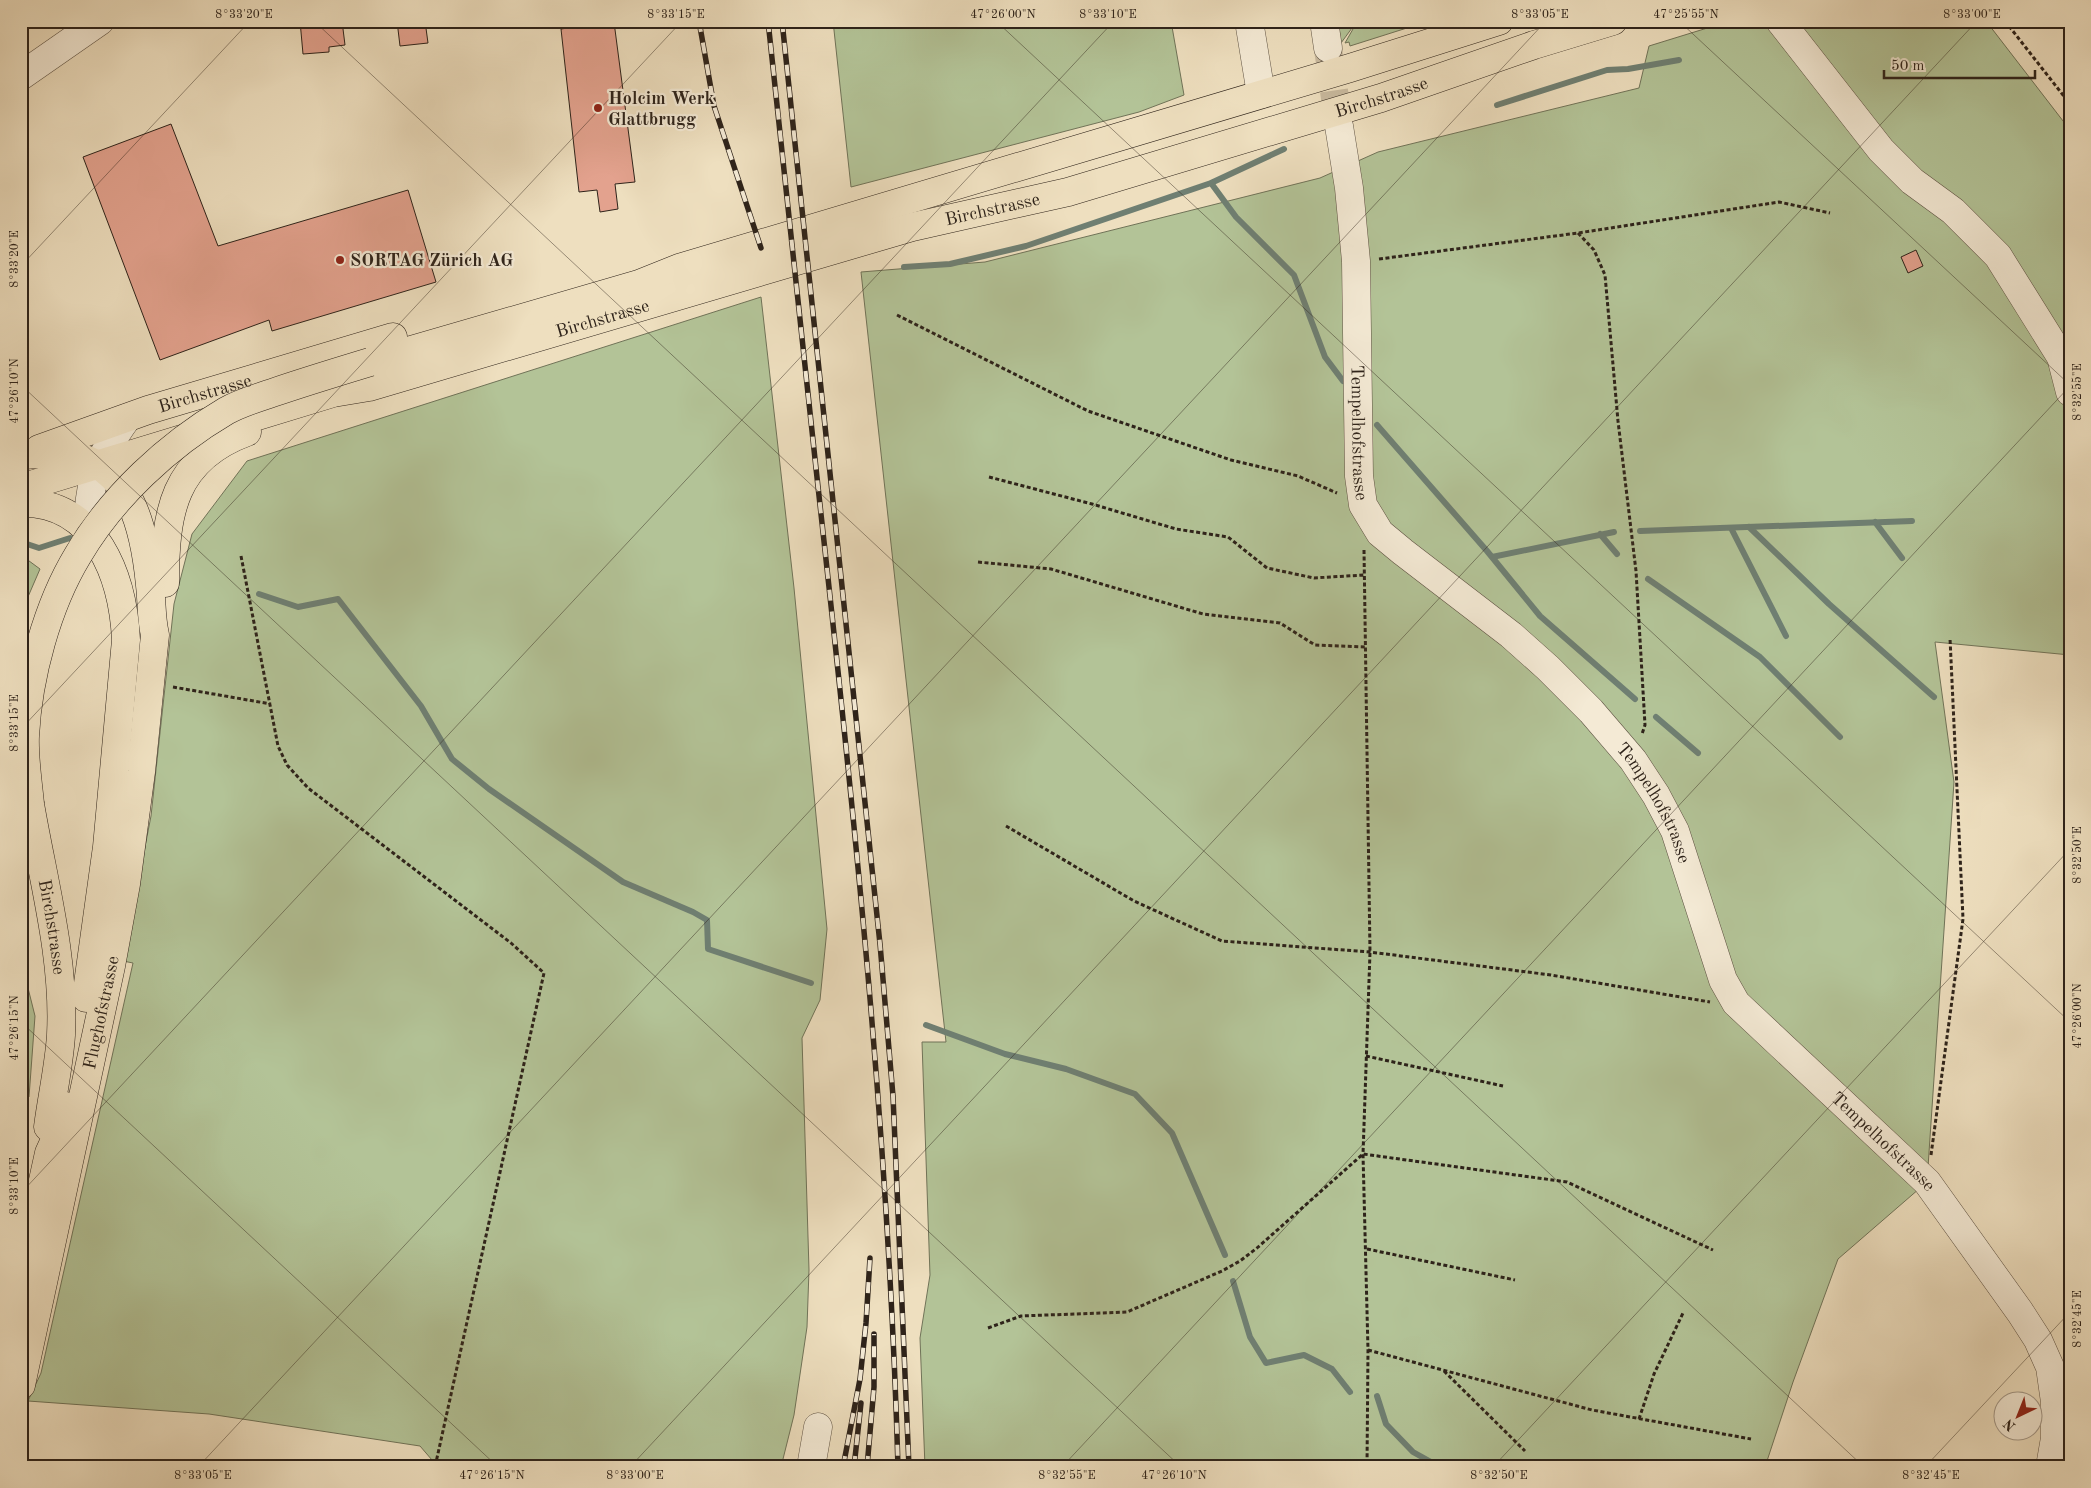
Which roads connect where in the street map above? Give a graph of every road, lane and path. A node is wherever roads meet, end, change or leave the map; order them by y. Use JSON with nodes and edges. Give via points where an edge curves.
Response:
{"nodes":[{"id":1,"x":100,"y":21,"type":"edge"},
{"id":2,"x":1249,"y":21,"type":"edge"},
{"id":3,"x":1324,"y":21,"type":"edge"},
{"id":4,"x":1499,"y":21,"type":"edge"},
{"id":5,"x":1614,"y":21,"type":"edge"},
{"id":6,"x":1780,"y":21,"type":"edge"},
{"id":7,"x":2005,"y":21,"type":"edge"},
{"id":8,"x":1328,"y":48,"type":"tunnel mouth"},
{"id":9,"x":21,"y":76,"type":"edge"},
{"id":10,"x":1261,"y":94,"type":"junction"},
{"id":11,"x":2070,"y":104,"type":"edge"},
{"id":12,"x":1339,"y":126,"type":"tunnel mouth"},
{"id":13,"x":1272,"y":130,"type":"junction"},
{"id":14,"x":1830,"y":213,"type":"dead end"},
{"id":15,"x":1578,"y":233,"type":"junction"},
{"id":16,"x":1356,"y":261,"type":"junction"},
{"id":17,"x":679,"y":268,"type":"junction"},
{"id":18,"x":897,"y":315,"type":"dead end"},
{"id":19,"x":369,"y":375,"type":"junction"},
{"id":20,"x":2070,"y":392,"type":"edge"},
{"id":21,"x":127,"y":418,"type":"junction"},
{"id":22,"x":22,"y":455,"type":"edge"},
{"id":23,"x":97,"y":465,"type":"junction"},
{"id":24,"x":989,"y":477,"type":"dead end"},
{"id":25,"x":21,"y":488,"type":"edge"},
{"id":26,"x":21,"y":503,"type":"edge"},
{"id":27,"x":1363,"y":505,"type":"junction"},
{"id":28,"x":88,"y":532,"type":"junction"},
{"id":29,"x":1364,"y":549,"type":"dead end"},
{"id":30,"x":241,"y":556,"type":"dead end"},
{"id":31,"x":978,"y":562,"type":"dead end"},
{"id":32,"x":1364,"y":575,"type":"junction"},
{"id":33,"x":155,"y":635,"type":"junction"},
{"id":34,"x":1950,"y":638,"type":"dead end"},
{"id":35,"x":1365,"y":647,"type":"junction"},
{"id":36,"x":151,"y":683,"type":"junction"},
{"id":37,"x":271,"y":704,"type":"junction"},
{"id":38,"x":1633,"y":760,"type":"junction"},
{"id":39,"x":1006,"y":826,"type":"dead end"},
{"id":40,"x":1370,"y":952,"type":"junction"},
{"id":41,"x":1736,"y":1003,"type":"junction"},
{"id":42,"x":1366,"y":1056,"type":"junction"},
{"id":43,"x":1503,"y":1086,"type":"dead end"},
{"id":44,"x":49,"y":1153,"type":"junction"},
{"id":45,"x":1364,"y":1154,"type":"junction"},
{"id":46,"x":1927,"y":1182,"type":"junction"},
{"id":47,"x":1367,"y":1249,"type":"junction"},
{"id":48,"x":1714,"y":1250,"type":"dead end"},
{"id":49,"x":1514,"y":1280,"type":"dead end"},
{"id":50,"x":21,"y":1281,"type":"edge"},
{"id":51,"x":1683,"y":1313,"type":"dead end"},
{"id":52,"x":988,"y":1328,"type":"dead end"},
{"id":53,"x":1368,"y":1350,"type":"junction"},
{"id":54,"x":1444,"y":1370,"type":"junction"},
{"id":55,"x":21,"y":1385,"type":"edge"},
{"id":56,"x":1639,"y":1419,"type":"junction"},
{"id":57,"x":818,"y":1427,"type":"dead end"},
{"id":58,"x":1751,"y":1439,"type":"dead end"},
{"id":59,"x":1525,"y":1451,"type":"dead end"},
{"id":60,"x":435,"y":1467,"type":"edge"},
{"id":61,"x":812,"y":1467,"type":"edge"},
{"id":62,"x":1367,"y":1467,"type":"edge"},
{"id":63,"x":2050,"y":1467,"type":"edge"}],
"edges":[{"from":1,"to":9,"type":"street"},
{"from":2,"to":10,"type":"street"},
{"from":3,"to":8,"type":"street"},
{"from":4,"to":10,"type":"main road","name":"Birchstrasse"},
{"from":5,"to":13,"type":"main road","name":"Birchstrasse","via":[[1534,45],[1407,90]]},
{"from":6,"to":20,"type":"street","via":[[1881,150],[1912,181],[1953,211],[1998,256],[2061,357]]},
{"from":7,"to":11,"type":"path"},
{"from":10,"to":13,"type":"main road"},
{"from":10,"to":17,"type":"main road","name":"Birchstrasse"},
{"from":12,"to":16,"type":"street","name":"Tempelhofstrasse"},
{"from":13,"to":19,"type":"main road","name":"Birchstrasse","via":[[1068,192],[912,226]]},
{"from":14,"to":15,"type":"path","via":[[1779,202]]},
{"from":15,"to":16,"type":"path"},
{"from":15,"to":38,"type":"path","via":[[1594,250],[1605,275],[1636,571],[1645,725]]},
{"from":16,"to":27,"type":"street","name":"Tempelhofstrasse","via":[[1359,476]]},
{"from":17,"to":19,"type":"main road","name":"Birchstrasse"},
{"from":17,"to":21,"type":"main road","name":"Birchstrasse","via":[[635,273],[528,297]]},
{"from":18,"to":27,"type":"path","via":[[1088,411],[1231,460],[1298,476]]},
{"from":19,"to":23,"type":"main road","name":"Birchstrasse","via":[[333,393]]},
{"from":19,"to":33,"type":"main road","name":"Birchstrasse","via":[[335,402],[238,435],[205,455],[191,468],[168,518],[164,614]]},
{"from":19,"to":44,"type":"main road","name":"Birchstrasse","bridge":true,"via":[[289,387],[227,410],[180,443],[145,473],[107,514],[78,555],[58,594],[38,658],[25,737],[30,804],[57,954],[60,999],[61,1035],[48,1126]]},
{"from":21,"to":22,"type":"main road","name":"Birchstrasse"},
{"from":21,"to":23,"type":"street"},
{"from":22,"to":23,"type":"main road","name":"Birchstrasse","via":[[70,455]]},
{"from":23,"to":25,"type":"main road","name":"Birchstrasse"},
{"from":23,"to":28,"type":"street","via":[[91,484]]},
{"from":23,"to":33,"type":"main road","name":"Birchstrasse","via":[[120,486],[138,516],[148,565]]},
{"from":24,"to":32,"type":"path","via":[[1176,530],[1228,537],[1267,568],[1314,578]]},
{"from":26,"to":28,"type":"main road","name":"Birchstrasse","via":[[56,508],[74,517]]},
{"from":27,"to":38,"type":"street","name":"Tempelhofstrasse","via":[[1380,533],[1540,662],[1591,711]]},
{"from":28,"to":44,"type":"main road","name":"Birchstrasse","via":[[105,553],[120,592],[126,640],[107,847],[92,966],[60,1129]]},
{"from":29,"to":32,"type":"path"},
{"from":30,"to":37,"type":"path"},
{"from":31,"to":35,"type":"path","via":[[1051,569],[1204,614],[1280,623],[1315,645]]},
{"from":32,"to":35,"type":"path"},
{"from":33,"to":36,"type":"main road","name":"Flughofstrasse"},
{"from":34,"to":46,"type":"path","via":[[1963,920]]},
{"from":35,"to":40,"type":"path"},
{"from":36,"to":37,"type":"path"},
{"from":36,"to":55,"type":"main road","name":"Flughofstrasse","via":[[125,893]]},
{"from":37,"to":60,"type":"path","via":[[278,746],[287,765],[308,788],[511,943],[544,973]]},
{"from":38,"to":41,"type":"street","name":"Tempelhofstrasse","via":[[1675,831],[1723,980]]},
{"from":39,"to":40,"type":"path","via":[[1134,901],[1222,941]]},
{"from":40,"to":41,"type":"path","via":[[1551,975],[1704,1002]]},
{"from":40,"to":42,"type":"path"},
{"from":41,"to":46,"type":"street","name":"Tempelhofstrasse"},
{"from":42,"to":43,"type":"path"},
{"from":42,"to":45,"type":"path"},
{"from":44,"to":50,"type":"main road","name":"Birchstrasse"},
{"from":45,"to":47,"type":"path"},
{"from":45,"to":48,"type":"path","via":[[1567,1182]]},
{"from":45,"to":52,"type":"path","via":[[1257,1248],[1222,1271],[1127,1312],[1021,1316]]},
{"from":46,"to":63,"type":"street","name":"Tempelhofstrasse","via":[[2020,1312],[2050,1367],[2055,1402],[2055,1438]]},
{"from":47,"to":49,"type":"path"},
{"from":47,"to":53,"type":"path"},
{"from":51,"to":56,"type":"path","via":[[1654,1374]]},
{"from":53,"to":54,"type":"path"},
{"from":53,"to":62,"type":"path"},
{"from":54,"to":56,"type":"path","via":[[1592,1410]]},
{"from":54,"to":59,"type":"path"},
{"from":56,"to":58,"type":"path"},
{"from":57,"to":61,"type":"street"}]}
